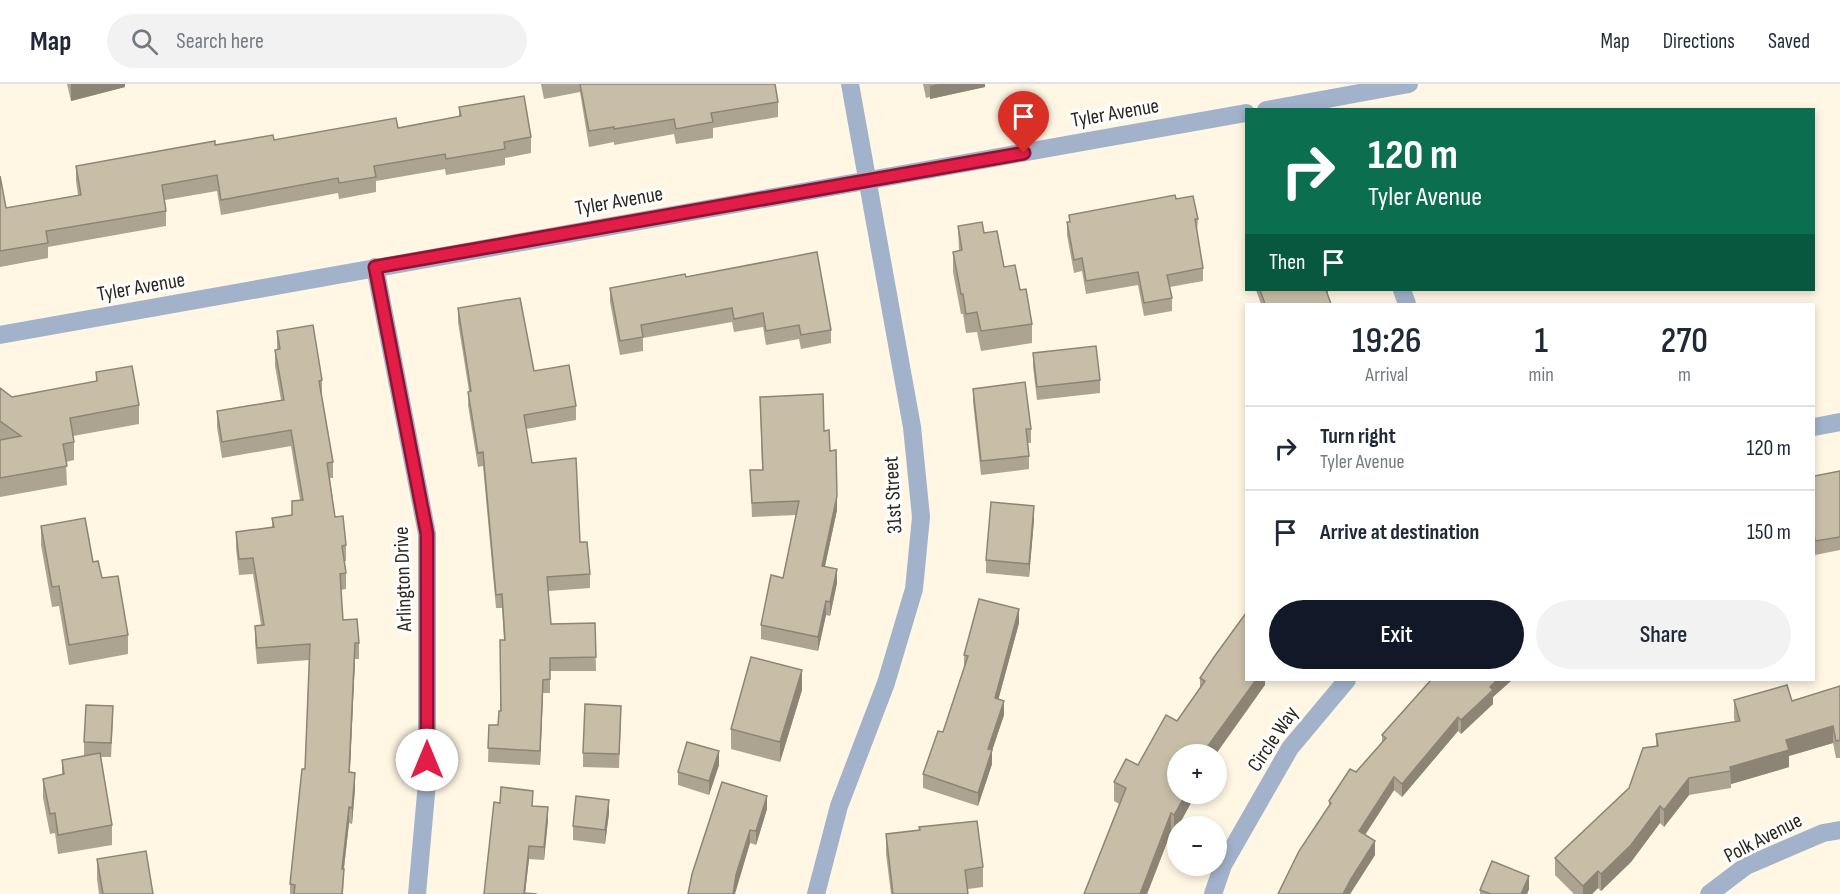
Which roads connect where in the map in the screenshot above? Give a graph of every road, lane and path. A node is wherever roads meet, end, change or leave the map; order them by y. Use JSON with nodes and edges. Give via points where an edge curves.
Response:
{"nodes":[{"id":1,"x":850,"y":84,"type":"edge"},
{"id":2,"x":1409,"y":84,"type":"edge"},
{"id":3,"x":1359,"y":101,"type":"edge"},
{"id":4,"x":1287,"y":108,"type":"edge"},
{"id":5,"x":1245,"y":113,"type":"edge"},
{"id":6,"x":868,"y":180,"type":"junction"},
{"id":7,"x":375,"y":267,"type":"junction"},
{"id":8,"x":0,"y":335,"type":"edge"},
{"id":9,"x":1840,"y":422,"type":"edge"},
{"id":10,"x":1815,"y":427,"type":"edge"},
{"id":11,"x":1346,"y":681,"type":"edge"},
{"id":12,"x":1840,"y":830,"type":"edge"},
{"id":13,"x":417,"y":894,"type":"edge"},
{"id":14,"x":816,"y":894,"type":"edge"},
{"id":15,"x":1213,"y":894,"type":"edge"},
{"id":16,"x":1709,"y":894,"type":"edge"}],
"edges":[{"from":1,"to":6,"type":"street","name":"31st Street"},
{"from":2,"to":3,"type":"street"},
{"from":3,"to":4,"type":"street"},
{"from":5,"to":6,"type":"street","name":"Tyler Avenue"},
{"from":6,"to":7,"type":"street","name":"Tyler Avenue"},
{"from":6,"to":14,"type":"street","name":"31st Street","via":[[912,427],[921,517],[914,589],[886,683],[839,806]]},
{"from":7,"to":8,"type":"street","name":"Tyler Avenue"},
{"from":7,"to":13,"type":"street","name":"Arlington Drive","via":[[427,534],[427,783]]},
{"from":9,"to":10,"type":"street"},
{"from":11,"to":15,"type":"street","name":"Circle Way","via":[[1290,748],[1223,865]]},
{"from":12,"to":16,"type":"street","name":"Polk Avenue","via":[[1823,833],[1746,866]]}]}
